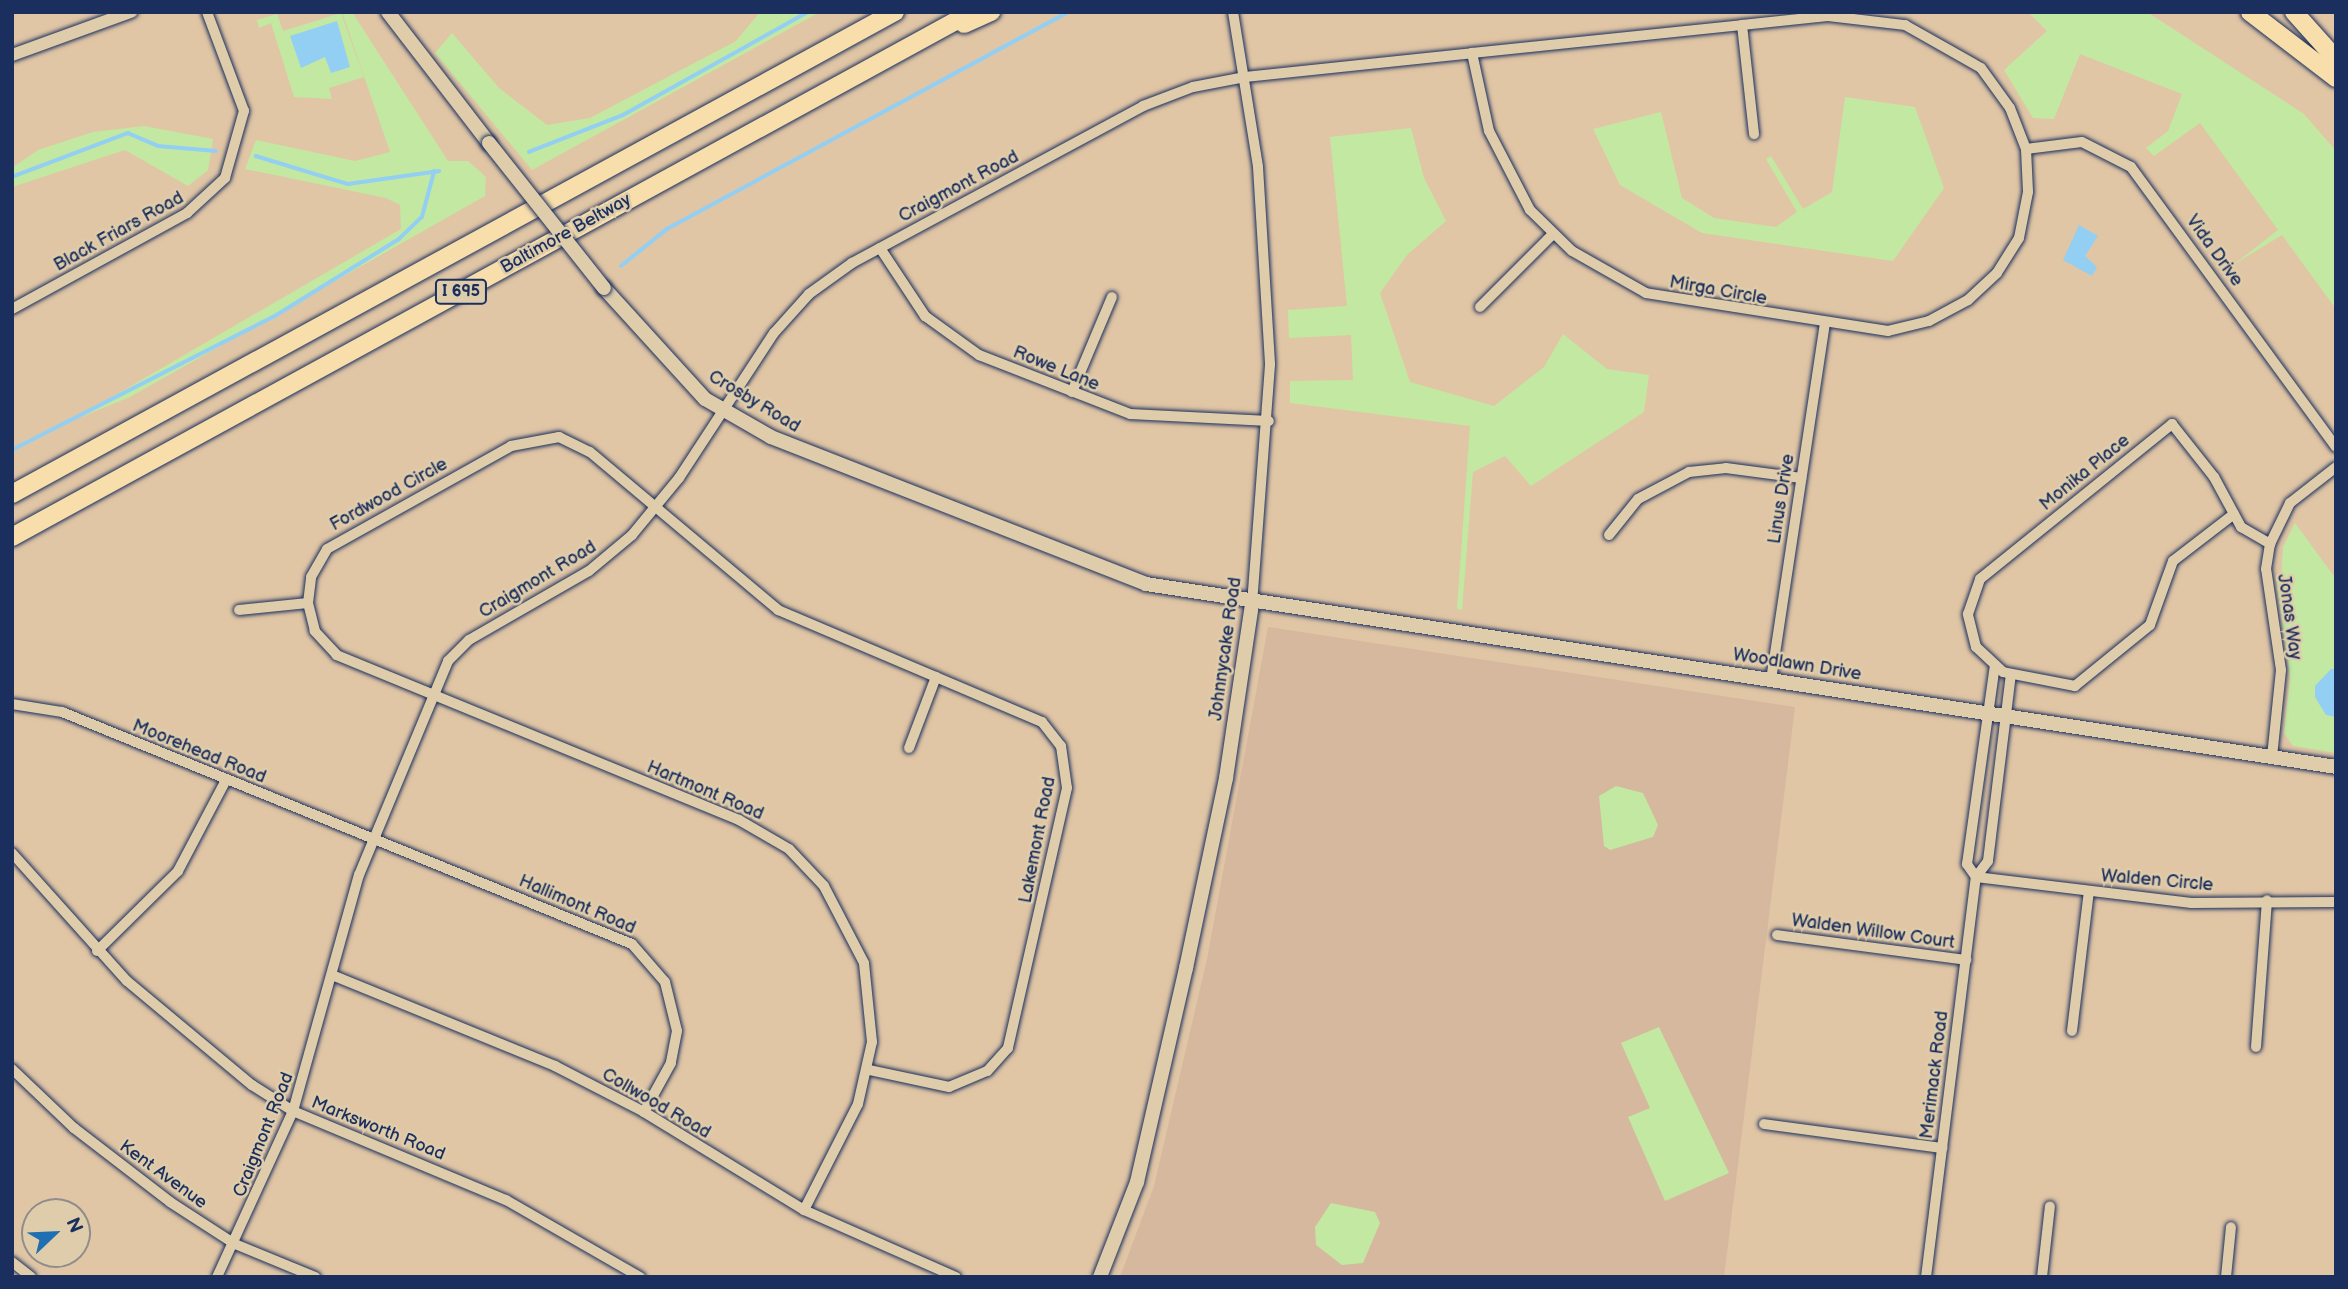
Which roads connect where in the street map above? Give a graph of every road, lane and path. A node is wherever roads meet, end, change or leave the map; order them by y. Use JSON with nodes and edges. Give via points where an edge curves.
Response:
{"nodes":[{"id":1,"x":131,"y":12,"type":"edge"},
{"id":2,"x":206,"y":12,"type":"edge"},
{"id":3,"x":388,"y":12,"type":"edge"},
{"id":4,"x":895,"y":12,"type":"edge"},
{"id":5,"x":972,"y":12,"type":"edge"},
{"id":6,"x":991,"y":12,"type":"edge"},
{"id":7,"x":1233,"y":12,"type":"edge"},
{"id":8,"x":2250,"y":12,"type":"edge"},
{"id":9,"x":2294,"y":12,"type":"edge"},
{"id":10,"x":1742,"y":25,"type":"junction"},
{"id":11,"x":909,"y":46,"type":"junction"},
{"id":12,"x":1472,"y":53,"type":"junction"},
{"id":13,"x":12,"y":55,"type":"edge"},
{"id":14,"x":2336,"y":59,"type":"edge"},
{"id":15,"x":1245,"y":77,"type":"junction"},
{"id":16,"x":2336,"y":78,"type":"edge"},
{"id":17,"x":1754,"y":134,"type":"dead end"},
{"id":18,"x":2026,"y":149,"type":"junction"},
{"id":19,"x":1553,"y":234,"type":"junction"},
{"id":20,"x":880,"y":248,"type":"junction"},
{"id":21,"x":1112,"y":297,"type":"dead end"},
{"id":22,"x":1480,"y":307,"type":"dead end"},
{"id":23,"x":12,"y":309,"type":"edge"},
{"id":24,"x":1929,"y":321,"type":"joint"},
{"id":25,"x":1825,"y":324,"type":"junction"},
{"id":26,"x":1072,"y":393,"type":"junction"},
{"id":27,"x":724,"y":410,"type":"junction"},
{"id":28,"x":1269,"y":421,"type":"junction"},
{"id":29,"x":2336,"y":447,"type":"edge"},
{"id":30,"x":2336,"y":467,"type":"edge"},
{"id":31,"x":1801,"y":478,"type":"junction"},
{"id":32,"x":12,"y":494,"type":"edge"},
{"id":33,"x":655,"y":510,"type":"junction"},
{"id":34,"x":2234,"y":514,"type":"junction"},
{"id":35,"x":1609,"y":535,"type":"dead end"},
{"id":36,"x":12,"y":537,"type":"edge"},
{"id":37,"x":2270,"y":544,"type":"junction"},
{"id":38,"x":308,"y":603,"type":"junction"},
{"id":39,"x":1252,"y":603,"type":"junction"},
{"id":40,"x":239,"y":610,"type":"dead end"},
{"id":41,"x":2003,"y":671,"type":"junction"},
{"id":42,"x":936,"y":677,"type":"junction"},
{"id":43,"x":1770,"y":680,"type":"junction"},
{"id":44,"x":430,"y":695,"type":"junction"},
{"id":45,"x":12,"y":704,"type":"edge"},
{"id":46,"x":1988,"y":714,"type":"junction"},
{"id":47,"x":2006,"y":716,"type":"junction"},
{"id":48,"x":909,"y":748,"type":"dead end"},
{"id":49,"x":2272,"y":757,"type":"junction"},
{"id":50,"x":2336,"y":767,"type":"edge"},
{"id":51,"x":226,"y":780,"type":"junction"},
{"id":52,"x":373,"y":838,"type":"junction"},
{"id":53,"x":12,"y":853,"type":"edge"},
{"id":54,"x":1976,"y":877,"type":"junction"},
{"id":55,"x":2089,"y":891,"type":"junction"},
{"id":56,"x":2267,"y":900,"type":"junction"},
{"id":57,"x":2336,"y":902,"type":"edge"},
{"id":58,"x":1777,"y":935,"type":"dead end"},
{"id":59,"x":97,"y":951,"type":"junction"},
{"id":60,"x":1966,"y":960,"type":"junction"},
{"id":61,"x":332,"y":975,"type":"junction"},
{"id":62,"x":2072,"y":1031,"type":"dead end"},
{"id":63,"x":2256,"y":1047,"type":"dead end"},
{"id":64,"x":12,"y":1069,"type":"edge"},
{"id":65,"x":869,"y":1070,"type":"junction"},
{"id":66,"x":293,"y":1111,"type":"junction"},
{"id":67,"x":644,"y":1112,"type":"junction"},
{"id":68,"x":1763,"y":1124,"type":"dead end"},
{"id":69,"x":1942,"y":1148,"type":"junction"},
{"id":70,"x":2050,"y":1206,"type":"dead end"},
{"id":71,"x":804,"y":1210,"type":"junction"},
{"id":72,"x":2231,"y":1227,"type":"dead end"},
{"id":73,"x":235,"y":1244,"type":"junction"},
{"id":74,"x":12,"y":1262,"type":"edge"},
{"id":75,"x":31,"y":1277,"type":"edge"},
{"id":76,"x":217,"y":1277,"type":"edge"},
{"id":77,"x":315,"y":1277,"type":"edge"},
{"id":78,"x":640,"y":1277,"type":"edge"},
{"id":79,"x":956,"y":1277,"type":"edge"},
{"id":80,"x":1100,"y":1277,"type":"edge"},
{"id":81,"x":1926,"y":1277,"type":"edge"},
{"id":82,"x":2042,"y":1277,"type":"edge"},
{"id":83,"x":2226,"y":1277,"type":"edge"}],
"edges":[{"from":1,"to":13,"type":"street"},
{"from":2,"to":23,"type":"street","name":"Black Friars Road","via":[[244,111],[225,178],[187,213]]},
{"from":3,"to":27,"type":"main road","name":"Crosby Road","bridge":true,"via":[[604,288],[666,361]]},
{"from":4,"to":32,"type":"highway","name":"Baltimore Beltway","number":"I 695"},
{"from":5,"to":11,"type":"highway","name":"Baltimore Beltway","number":"I 695"},
{"from":6,"to":11,"type":"highway"},
{"from":7,"to":15,"type":"street","name":"Johnnycake Road"},
{"from":8,"to":16,"type":"highway"},
{"from":9,"to":14,"type":"highway"},
{"from":10,"to":12,"type":"street","name":"Craigmont Road"},
{"from":10,"to":17,"type":"street"},
{"from":10,"to":18,"type":"street","name":"Craigmont Road","via":[[1852,16],[1932,35],[1997,87]]},
{"from":11,"to":36,"type":"highway","name":"Baltimore Beltway","number":"I 695"},
{"from":12,"to":15,"type":"street","name":"Craigmont Road"},
{"from":12,"to":19,"type":"street","name":"Mirga Circle","via":[[1498,156]]},
{"from":15,"to":20,"type":"street","name":"Craigmont Road","via":[[1143,106]]},
{"from":15,"to":28,"type":"street","name":"Johnnycake Road","via":[[1264,224]]},
{"from":18,"to":24,"type":"street","name":"Craigmont Road","via":[[2025,215],[2009,257],[1984,288]]},
{"from":18,"to":29,"type":"street","name":"Vida Drive","via":[[2082,142],[2131,167]]},
{"from":19,"to":22,"type":"street"},
{"from":19,"to":25,"type":"street","name":"Mirga Circle","via":[[1594,266],[1646,293]]},
{"from":20,"to":26,"type":"street","name":"Rowe Lane","via":[[910,299],[943,332]]},
{"from":20,"to":27,"type":"street","name":"Craigmont Road","via":[[830,277],[792,312]]},
{"from":21,"to":26,"type":"street"},
{"from":24,"to":25,"type":"street","name":"Mirga Circle","via":[[1888,331]]},
{"from":25,"to":31,"type":"street","name":"Linus Drive"},
{"from":26,"to":28,"type":"street","name":"Rowe Lane","via":[[1148,416]]},
{"from":27,"to":33,"type":"street","name":"Craigmont Road"},
{"from":27,"to":39,"type":"main road","name":"Crosby Road","via":[[828,463],[1092,569]]},
{"from":28,"to":39,"type":"street","name":"Johnnycake Road"},
{"from":30,"to":37,"type":"street","name":"Jonas Way","via":[[2290,503]]},
{"from":31,"to":35,"type":"street","via":[[1726,468],[1689,472],[1638,499]]},
{"from":31,"to":43,"type":"street","name":"Linus Drive"},
{"from":33,"to":38,"type":"street","name":"Fordwood Circle","via":[[575,442],[526,440],[342,537],[318,562]]},
{"from":33,"to":42,"type":"street","name":"Lakemont Road","via":[[778,610]]},
{"from":33,"to":44,"type":"street","name":"Craigmont Road","via":[[589,571],[469,640],[447,661]]},
{"from":34,"to":37,"type":"street","name":"Monika Place","via":[[2247,534]]},
{"from":34,"to":41,"type":"street","via":[[2173,561],[2150,625],[2075,686]]},
{"from":34,"to":41,"type":"street","name":"Monika Place","via":[[2172,424],[1980,579],[1970,602],[1970,629],[1976,647]]},
{"from":37,"to":49,"type":"street","name":"Jonas Way","via":[[2266,569],[2281,679]]},
{"from":38,"to":40,"type":"street"},
{"from":38,"to":44,"type":"street","via":[[315,631],[337,655]]},
{"from":39,"to":43,"type":"main road","name":"Woodlawn Drive"},
{"from":39,"to":80,"type":"main road","name":"Johnnycake Road","via":[[1226,778],[1177,1007],[1126,1221]]},
{"from":41,"to":46,"type":"street","name":"Merimack Road"},
{"from":41,"to":47,"type":"street","name":"Merimack Road"},
{"from":42,"to":48,"type":"street"},
{"from":42,"to":65,"type":"street","name":"Lakemont Road","via":[[1042,722],[1061,746],[1067,788],[1014,1030],[999,1061],[949,1087]]},
{"from":43,"to":46,"type":"main road","name":"Woodlawn Drive"},
{"from":44,"to":52,"type":"street","name":"Craigmont Road"},
{"from":44,"to":65,"type":"street","name":"Hartmont Road","via":[[739,820],[789,849],[839,908],[863,963],[872,1016]]},
{"from":45,"to":51,"type":"street","name":"Moorehead Road","via":[[62,712]]},
{"from":46,"to":47,"type":"main road","name":"Woodlawn Drive"},
{"from":46,"to":54,"type":"street","name":"Merimack Road","via":[[1967,864]]},
{"from":47,"to":49,"type":"main road","name":"Woodlawn Drive"},
{"from":47,"to":54,"type":"street","name":"Merimack Road","via":[[1987,861]]},
{"from":49,"to":50,"type":"main road","name":"Woodlawn Drive"},
{"from":51,"to":52,"type":"street","name":"Moorehead Road"},
{"from":51,"to":59,"type":"street","via":[[177,871]]},
{"from":52,"to":61,"type":"street","name":"Craigmont Road"},
{"from":52,"to":67,"type":"street","name":"Hallimont Road","via":[[614,934],[645,954],[665,982],[677,1031],[671,1063]]},
{"from":53,"to":59,"type":"street","name":"Marksworth Road"},
{"from":54,"to":55,"type":"street","name":"Walden Circle"},
{"from":54,"to":60,"type":"street","name":"Merimack Road"},
{"from":55,"to":56,"type":"street","name":"Walden Circle","via":[[2191,903]]},
{"from":55,"to":62,"type":"street"},
{"from":56,"to":57,"type":"street","name":"Walden Circle"},
{"from":56,"to":63,"type":"street"},
{"from":58,"to":60,"type":"street","name":"Walden Willow Court"},
{"from":59,"to":66,"type":"street","name":"Marksworth Road","via":[[182,1031]]},
{"from":60,"to":69,"type":"street","name":"Merimack Road"},
{"from":61,"to":66,"type":"street","name":"Craigmont Road"},
{"from":61,"to":67,"type":"street","name":"Collwood Road","via":[[512,1047]]},
{"from":64,"to":73,"type":"street","name":"Kent Avenue","via":[[121,1166]]},
{"from":65,"to":71,"type":"street","name":"Hartmont Road"},
{"from":66,"to":73,"type":"street","name":"Craigmont Road"},
{"from":66,"to":78,"type":"street","name":"Marksworth Road","via":[[506,1200]]},
{"from":67,"to":71,"type":"street","name":"Collwood Road"},
{"from":68,"to":69,"type":"street"},
{"from":69,"to":81,"type":"street","name":"Merimack Road"},
{"from":70,"to":82,"type":"street"},
{"from":71,"to":79,"type":"street","name":"Collwood Road"},
{"from":72,"to":83,"type":"street"},
{"from":73,"to":76,"type":"street","name":"Craigmont Road"},
{"from":73,"to":77,"type":"street","name":"Kent Avenue"},
{"from":74,"to":75,"type":"street"}]}
